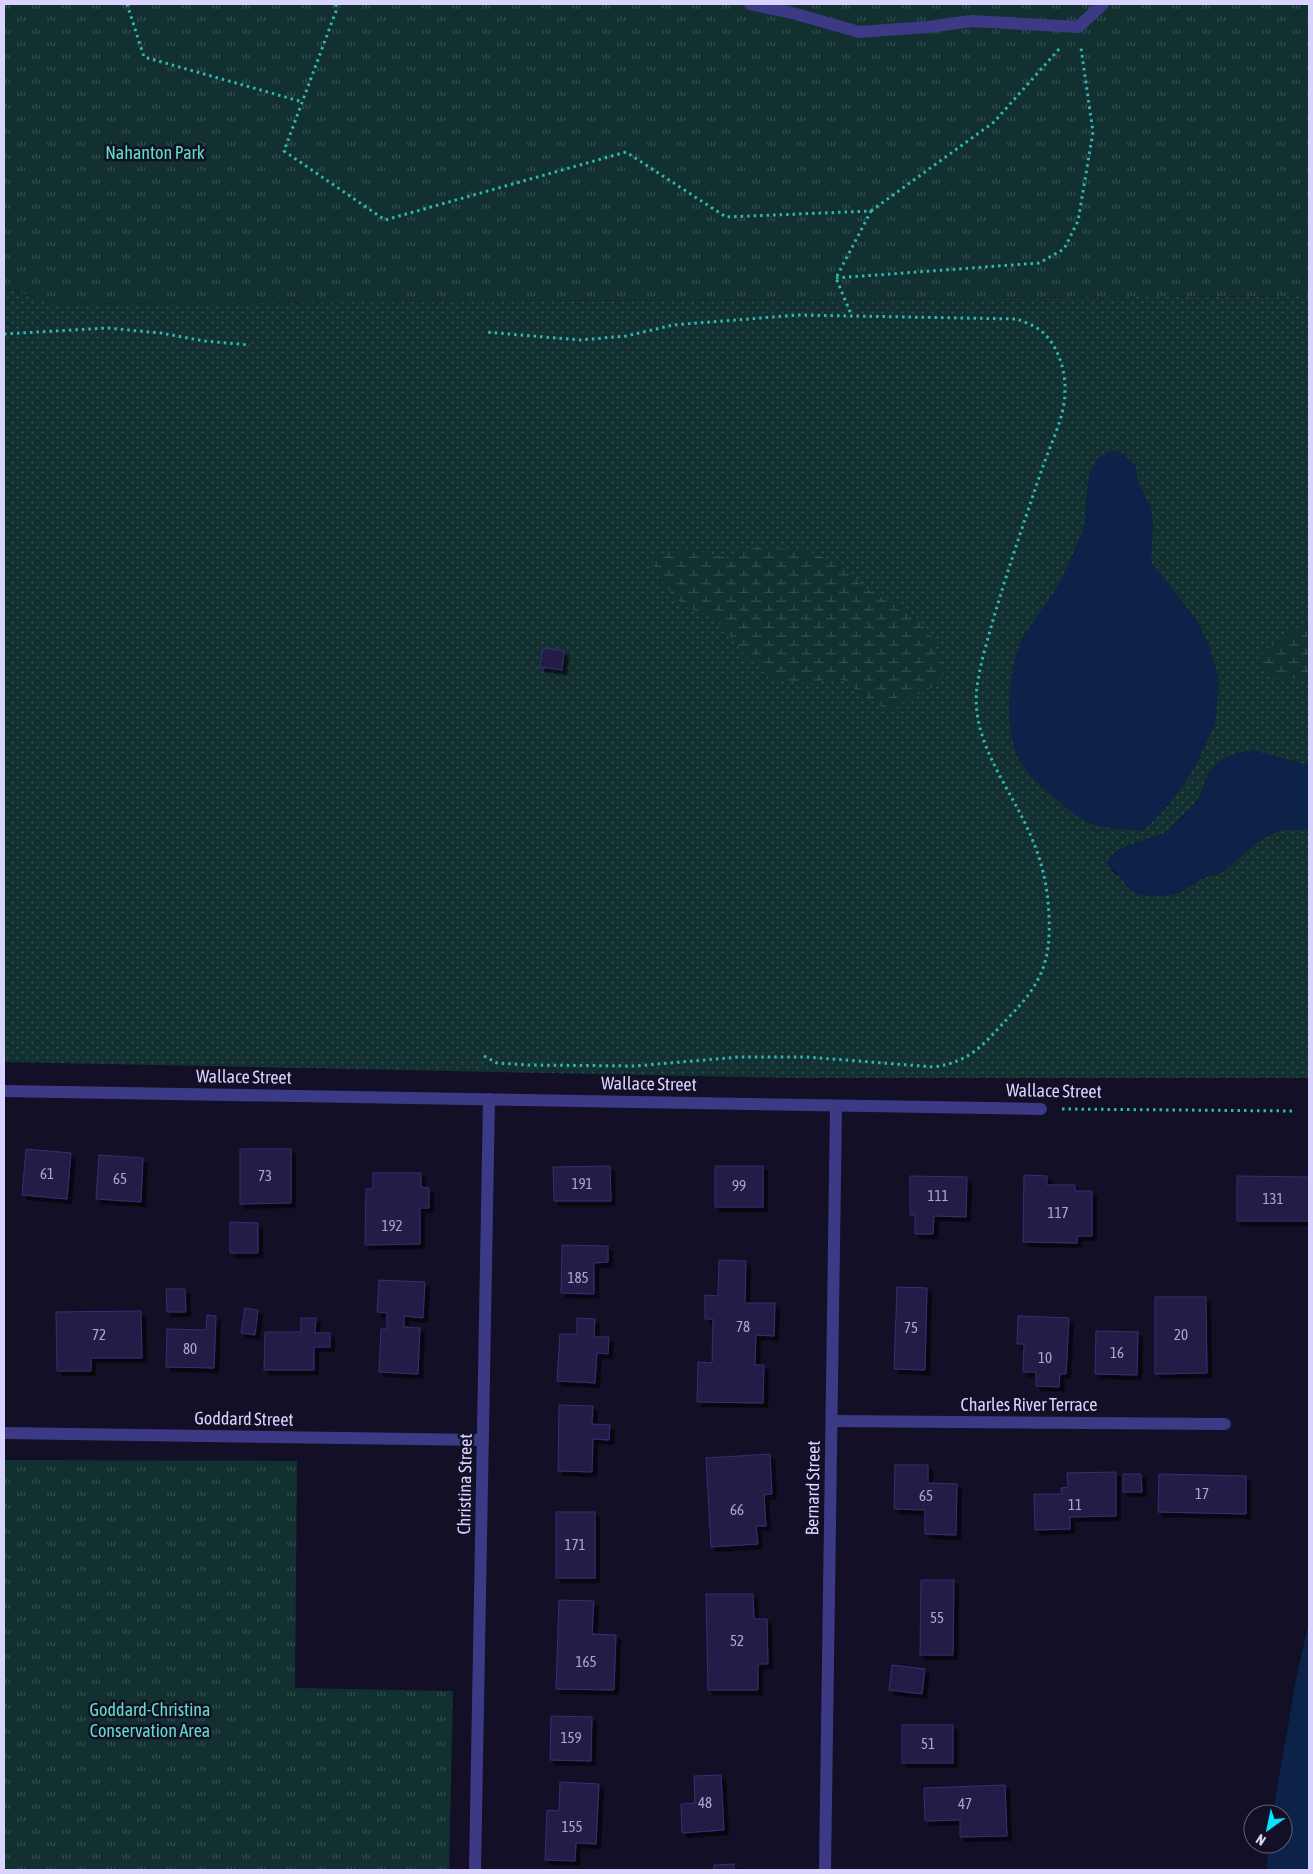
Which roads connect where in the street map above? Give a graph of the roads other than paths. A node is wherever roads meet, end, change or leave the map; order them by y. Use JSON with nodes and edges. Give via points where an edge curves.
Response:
{"nodes":[{"id":1,"x":750,"y":4,"type":"edge"},
{"id":2,"x":1103,"y":4,"type":"edge"},
{"id":3,"x":4,"y":1091,"type":"edge"},
{"id":4,"x":489,"y":1099,"type":"junction"},
{"id":5,"x":836,"y":1106,"type":"junction"},
{"id":6,"x":1041,"y":1109,"type":"road end"},
{"id":7,"x":832,"y":1421,"type":"junction"},
{"id":8,"x":1225,"y":1424,"type":"dead end"},
{"id":9,"x":4,"y":1433,"type":"edge"},
{"id":10,"x":483,"y":1440,"type":"junction"},
{"id":11,"x":475,"y":1870,"type":"edge"},
{"id":12,"x":825,"y":1870,"type":"edge"}],
"edges":[{"from":1,"to":2,"type":"street","via":[[859,32],[972,21],[1078,27]]},
{"from":3,"to":4,"type":"street","name":"Wallace Street"},
{"from":4,"to":5,"type":"street","name":"Wallace Street"},
{"from":4,"to":10,"type":"street","name":"Christina Street"},
{"from":5,"to":6,"type":"street","name":"Wallace Street"},
{"from":5,"to":7,"type":"street","name":"Bernard Street"},
{"from":7,"to":8,"type":"street","name":"Charles River Terrace"},
{"from":7,"to":12,"type":"street","name":"Bernard Street"},
{"from":9,"to":10,"type":"street","name":"Goddard Street"},
{"from":10,"to":11,"type":"street","name":"Christina Street"}]}
